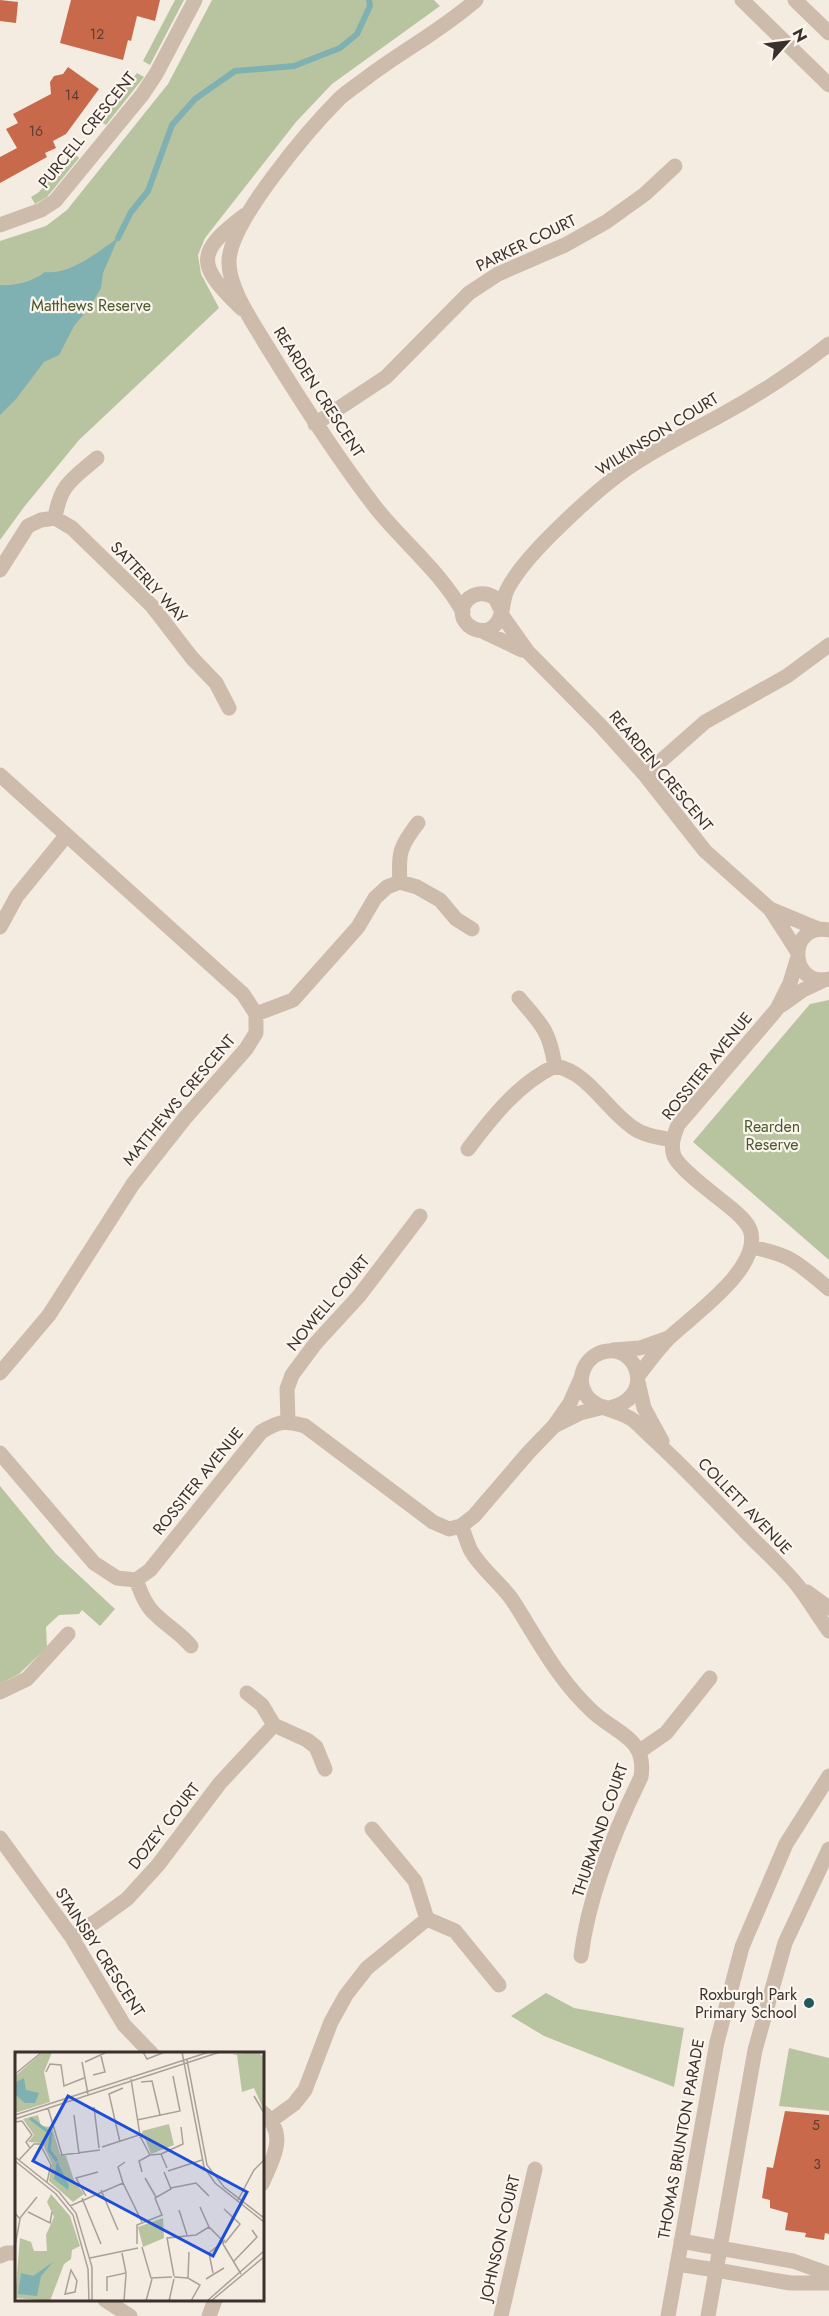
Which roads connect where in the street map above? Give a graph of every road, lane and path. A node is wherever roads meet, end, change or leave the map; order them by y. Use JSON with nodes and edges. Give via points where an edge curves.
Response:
{"nodes":[{"id":1,"x":195,"y":0,"type":"edge"},
{"id":2,"x":476,"y":0,"type":"edge"},
{"id":3,"x":742,"y":0,"type":"edge"},
{"id":4,"x":795,"y":0,"type":"edge"},
{"id":5,"x":829,"y":33,"type":"edge"},
{"id":6,"x":829,"y":85,"type":"edge"},
{"id":7,"x":675,"y":166,"type":"dead end"},
{"id":8,"x":249,"y":213,"type":"junction"},
{"id":9,"x":0,"y":225,"type":"edge"},
{"id":10,"x":249,"y":315,"type":"junction"},
{"id":11,"x":829,"y":344,"type":"edge"},
{"id":12,"x":315,"y":424,"type":"junction"},
{"id":13,"x":97,"y":458,"type":"dead end"},
{"id":14,"x":55,"y":518,"type":"junction"},
{"id":15,"x":433,"y":568,"type":"junction"},
{"id":16,"x":0,"y":570,"type":"edge"},
{"id":17,"x":519,"y":572,"type":"junction"},
{"id":18,"x":480,"y":592,"type":"junction"},
{"id":19,"x":463,"y":612,"type":"junction"},
{"id":20,"x":501,"y":612,"type":"junction"},
{"id":21,"x":482,"y":631,"type":"junction"},
{"id":22,"x":829,"y":645,"type":"edge"},
{"id":23,"x":528,"y":652,"type":"junction"},
{"id":24,"x":229,"y":708,"type":"dead end"},
{"id":25,"x":0,"y":775,"type":"edge"},
{"id":26,"x":645,"y":775,"type":"junction"},
{"id":27,"x":418,"y":823,"type":"dead end"},
{"id":28,"x":66,"y":836,"type":"junction"},
{"id":29,"x":400,"y":882,"type":"junction"},
{"id":30,"x":770,"y":909,"type":"junction"},
{"id":31,"x":0,"y":927,"type":"edge"},
{"id":32,"x":472,"y":929,"type":"dead end"},
{"id":33,"x":825,"y":929,"type":"edge"},
{"id":34,"x":797,"y":956,"type":"junction"},
{"id":35,"x":826,"y":980,"type":"edge"},
{"id":36,"x":519,"y":998,"type":"dead end"},
{"id":37,"x":777,"y":1009,"type":"junction"},
{"id":38,"x":256,"y":1014,"type":"junction"},
{"id":39,"x":555,"y":1066,"type":"junction"},
{"id":40,"x":672,"y":1140,"type":"junction"},
{"id":41,"x":468,"y":1149,"type":"dead end"},
{"id":42,"x":420,"y":1216,"type":"dead end"},
{"id":43,"x":751,"y":1247,"type":"junction"},
{"id":44,"x":829,"y":1289,"type":"edge"},
{"id":45,"x":670,"y":1337,"type":"junction"},
{"id":46,"x":611,"y":1351,"type":"junction"},
{"id":47,"x":0,"y":1373,"type":"edge"},
{"id":48,"x":581,"y":1378,"type":"junction"},
{"id":49,"x":638,"y":1379,"type":"junction"},
{"id":50,"x":607,"y":1407,"type":"junction"},
{"id":51,"x":288,"y":1421,"type":"junction"},
{"id":52,"x":554,"y":1426,"type":"junction"},
{"id":53,"x":667,"y":1451,"type":"junction"},
{"id":54,"x":0,"y":1453,"type":"edge"},
{"id":55,"x":461,"y":1526,"type":"junction"},
{"id":56,"x":136,"y":1580,"type":"junction"},
{"id":57,"x":797,"y":1585,"type":"junction"},
{"id":58,"x":829,"y":1608,"type":"edge"},
{"id":59,"x":829,"y":1631,"type":"edge"},
{"id":60,"x":68,"y":1634,"type":"dead end"},
{"id":61,"x":191,"y":1646,"type":"dead end"},
{"id":62,"x":710,"y":1678,"type":"dead end"},
{"id":63,"x":0,"y":1692,"type":"edge"},
{"id":64,"x":246,"y":1693,"type":"dead end"},
{"id":65,"x":274,"y":1725,"type":"junction"},
{"id":66,"x":640,"y":1751,"type":"junction"},
{"id":67,"x":325,"y":1769,"type":"dead end"},
{"id":68,"x":829,"y":1776,"type":"edge"},
{"id":69,"x":372,"y":1829,"type":"dead end"},
{"id":70,"x":0,"y":1838,"type":"edge"},
{"id":71,"x":829,"y":1849,"type":"edge"},
{"id":72,"x":427,"y":1919,"type":"junction"},
{"id":73,"x":70,"y":1936,"type":"junction"},
{"id":74,"x":581,"y":1956,"type":"dead end"},
{"id":75,"x":499,"y":1984,"type":"dead end"},
{"id":76,"x":150,"y":2052,"type":"edge"},
{"id":77,"x":267,"y":2116,"type":"edge"},
{"id":78,"x":535,"y":2169,"type":"dead end"},
{"id":79,"x":264,"y":2179,"type":"edge"},
{"id":80,"x":681,"y":2241,"type":"junction"},
{"id":81,"x":719,"y":2248,"type":"junction"},
{"id":82,"x":15,"y":2253,"type":"edge"},
{"id":83,"x":0,"y":2256,"type":"edge"},
{"id":84,"x":677,"y":2264,"type":"junction"},
{"id":85,"x":716,"y":2270,"type":"junction"},
{"id":86,"x":829,"y":2274,"type":"edge"},
{"id":87,"x":829,"y":2283,"type":"edge"},
{"id":88,"x":107,"y":2301,"type":"edge"},
{"id":89,"x":131,"y":2316,"type":"edge"},
{"id":90,"x":501,"y":2316,"type":"edge"},
{"id":91,"x":668,"y":2316,"type":"edge"},
{"id":92,"x":708,"y":2316,"type":"edge"}],
"edges":[{"from":1,"to":9,"type":"street","name":"PURCELL CRESCENT","via":[[142,95],[55,201]]},
{"from":2,"to":8,"type":"street","name":"REARDEN CRESCENT","via":[[343,96],[308,132]]},
{"from":3,"to":6,"type":"street"},
{"from":4,"to":5,"type":"street"},
{"from":7,"to":12,"type":"street","name":"PARKER COURT","via":[[606,222],[498,274],[469,293],[386,377]]},
{"from":8,"to":10,"type":"street","name":"REARDEN CRESCENT","via":[[229,260],[232,279]]},
{"from":8,"to":10,"type":"street","name":"REARDEN CRESCENT","via":[[212,244],[207,260],[220,287]]},
{"from":10,"to":12,"type":"street","name":"REARDEN CRESCENT"},
{"from":11,"to":17,"type":"street","name":"WILKINSON COURT","via":[[801,366],[622,472],[581,505]]},
{"from":12,"to":15,"type":"street","name":"REARDEN CRESCENT","via":[[378,510]]},
{"from":13,"to":14,"type":"street","via":[[68,483],[58,499]]},
{"from":14,"to":16,"type":"street","via":[[28,526]]},
{"from":14,"to":24,"type":"street","name":"SATTERLY WAY","via":[[72,528],[152,606],[216,683]]},
{"from":15,"to":18,"type":"street","name":"REARDEN CRESCENT"},
{"from":15,"to":19,"type":"street","name":"REARDEN CRESCENT"},
{"from":17,"to":18,"type":"street","name":"WILKINSON COURT"},
{"from":17,"to":20,"type":"street","name":"WILKINSON COURT","via":[[507,590]]},
{"from":18,"to":19,"type":"street","via":[[467,600]]},
{"from":18,"to":20,"type":"street","via":[[495,598]]},
{"from":19,"to":21,"type":"street","via":[[468,625]]},
{"from":20,"to":21,"type":"street","via":[[497,624]]},
{"from":20,"to":23,"type":"street","name":"REARDEN CRESCENT"},
{"from":21,"to":23,"type":"street","name":"REARDEN CRESCENT"},
{"from":22,"to":26,"type":"street","via":[[787,676],[705,722]]},
{"from":23,"to":26,"type":"street","name":"REARDEN CRESCENT"},
{"from":25,"to":28,"type":"street"},
{"from":26,"to":30,"type":"street","name":"REARDEN CRESCENT","via":[[705,851]]},
{"from":27,"to":29,"type":"street","via":[[403,842]]},
{"from":28,"to":31,"type":"street","via":[[17,896]]},
{"from":28,"to":38,"type":"street","via":[[243,994]]},
{"from":29,"to":32,"type":"street","via":[[440,900],[456,919]]},
{"from":29,"to":38,"type":"street","via":[[375,898],[358,927],[293,1000]]},
{"from":30,"to":33,"type":"street","name":"REARDEN CRESCENT"},
{"from":30,"to":34,"type":"street","name":"REARDEN CRESCENT"},
{"from":33,"to":34,"type":"street","via":[[804,937]]},
{"from":34,"to":35,"type":"street","name":"REARDEN CRESCENT","via":[[807,975]]},
{"from":34,"to":37,"type":"street","name":"ROSSITER AVENUE"},
{"from":35,"to":37,"type":"street","name":"ROSSITER AVENUE","via":[[802,990]]},
{"from":36,"to":39,"type":"street","via":[[545,1027]]},
{"from":37,"to":40,"type":"street","name":"ROSSITER AVENUE","via":[[678,1125]]},
{"from":38,"to":47,"type":"street","name":"MATTHEWS CRESCENT","via":[[256,1033],[246,1049],[133,1184],[49,1315]]},
{"from":39,"to":40,"type":"street","via":[[580,1075],[633,1127],[648,1136]]},
{"from":39,"to":41,"type":"street","via":[[525,1085],[487,1123]]},
{"from":40,"to":43,"type":"street","name":"ROSSITER AVENUE","via":[[674,1156],[684,1168],[742,1217],[751,1232]]},
{"from":42,"to":51,"type":"street","name":"NOWELL COURT","via":[[292,1375],[287,1389]]},
{"from":43,"to":44,"type":"street","via":[[779,1252],[796,1261]]},
{"from":43,"to":45,"type":"street","via":[[746,1261],[721,1291]]},
{"from":45,"to":46,"type":"street","via":[[639,1348]]},
{"from":45,"to":49,"type":"street"},
{"from":46,"to":48,"type":"street","via":[[589,1360]]},
{"from":46,"to":49,"type":"street","via":[[629,1359]]},
{"from":48,"to":50,"type":"street","via":[[591,1401]]},
{"from":48,"to":52,"type":"street"},
{"from":49,"to":50,"type":"street","via":[[629,1400]]},
{"from":49,"to":53,"type":"street","name":"COLLETT AVENUE","via":[[644,1408]]},
{"from":50,"to":52,"type":"street","via":[[580,1413]]},
{"from":50,"to":53,"type":"street","name":"COLLETT AVENUE","via":[[633,1420]]},
{"from":51,"to":55,"type":"street","via":[[305,1426],[433,1522],[449,1529]]},
{"from":51,"to":56,"type":"street","name":"ROSSITER AVENUE","via":[[261,1432],[150,1570]]},
{"from":52,"to":55,"type":"street"},
{"from":53,"to":57,"type":"street","name":"COLLETT AVENUE"},
{"from":54,"to":56,"type":"street","via":[[94,1563],[117,1578]]},
{"from":55,"to":66,"type":"street","name":"THURMAND COURT","via":[[472,1552],[512,1599],[563,1680],[594,1713]]},
{"from":56,"to":61,"type":"street","via":[[154,1614]]},
{"from":57,"to":58,"type":"street","name":"COLLETT AVENUE"},
{"from":57,"to":59,"type":"street","name":"COLLETT AVENUE"},
{"from":60,"to":63,"type":"street","via":[[27,1679]]},
{"from":62,"to":66,"type":"street","name":"THURMAND COURT","via":[[666,1733]]},
{"from":64,"to":65,"type":"street","via":[[262,1705]]},
{"from":65,"to":67,"type":"street","via":[[316,1747]]},
{"from":65,"to":73,"type":"street","name":"DOZEY COURT","via":[[220,1783],[127,1899]]},
{"from":66,"to":74,"type":"street","name":"THURMAND COURT","via":[[641,1777],[605,1860]]},
{"from":68,"to":80,"type":"street","name":"THOMAS BRUNTON PARADE","via":[[786,1844],[741,1947],[717,2042]]},
{"from":69,"to":72,"type":"street","via":[[415,1881]]},
{"from":70,"to":73,"type":"street","name":"STAINSBY CRESCENT"},
{"from":71,"to":81,"type":"street","via":[[785,1944],[755,2050]]},
{"from":72,"to":75,"type":"street","via":[[455,1931]]},
{"from":72,"to":77,"type":"street","via":[[367,1968],[331,2022],[305,2090],[294,2104]]},
{"from":73,"to":76,"type":"street","name":"STAINSBY CRESCENT","via":[[124,2025]]},
{"from":77,"to":79,"type":"street","via":[[278,2134],[276,2151]]},
{"from":78,"to":90,"type":"street","name":"JOHNSON COURT"},
{"from":80,"to":81,"type":"street"},
{"from":80,"to":84,"type":"street","name":"THOMAS BRUNTON PARADE"},
{"from":81,"to":85,"type":"street"},
{"from":81,"to":86,"type":"street","via":[[793,2261]]},
{"from":82,"to":83,"type":"street"},
{"from":84,"to":85,"type":"street"},
{"from":84,"to":91,"type":"street","name":"THOMAS BRUNTON PARADE"},
{"from":85,"to":87,"type":"street","via":[[790,2283]]},
{"from":85,"to":92,"type":"street"},
{"from":88,"to":89,"type":"street"}]}
